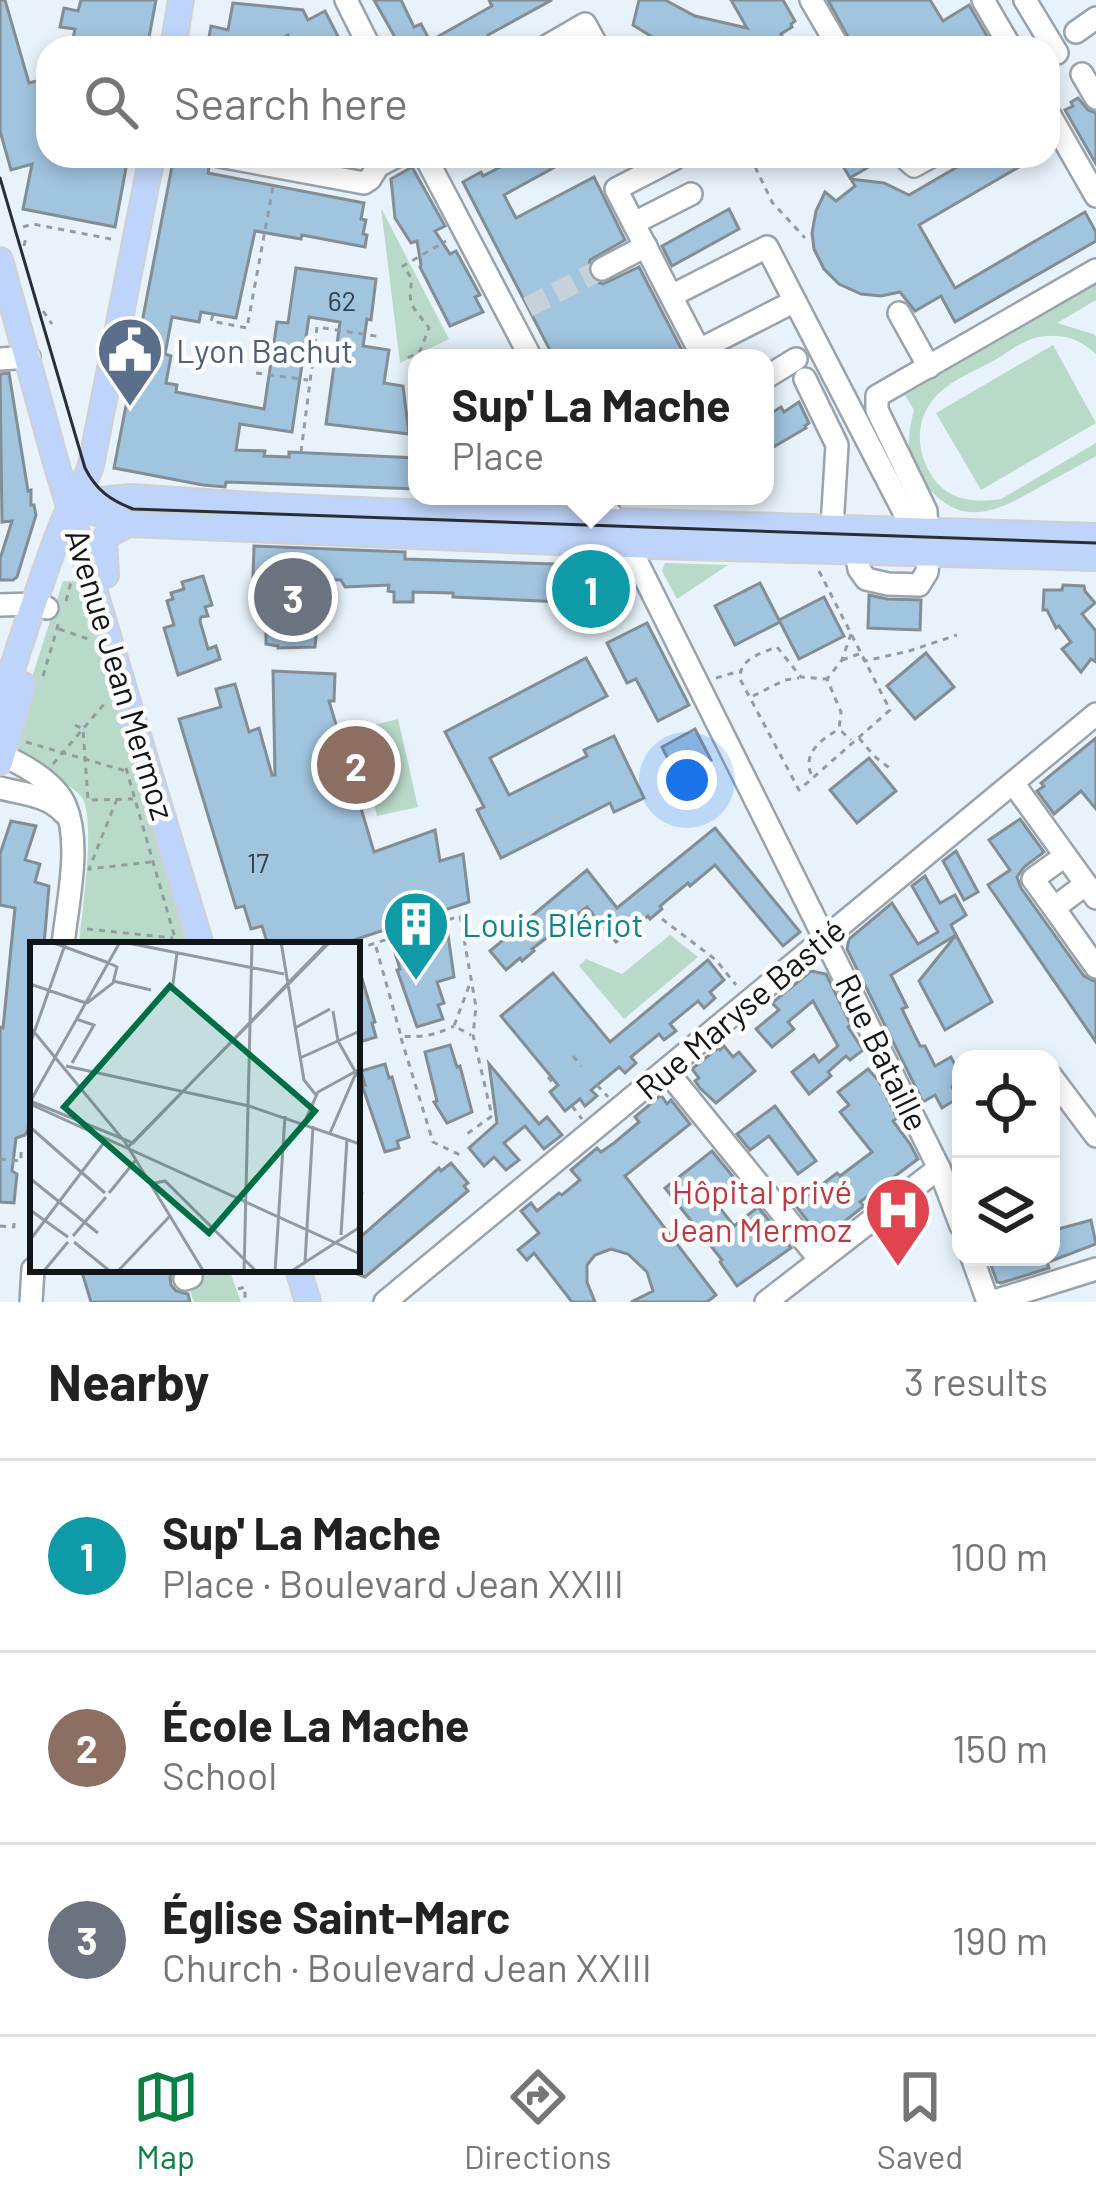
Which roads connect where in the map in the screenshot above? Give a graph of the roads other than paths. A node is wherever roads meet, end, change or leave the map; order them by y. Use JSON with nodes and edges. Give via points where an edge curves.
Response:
{"nodes":[{"id":1,"x":182,"y":0,"type":"edge"},
{"id":2,"x":346,"y":0,"type":"edge"},
{"id":3,"x":811,"y":0,"type":"edge"},
{"id":4,"x":983,"y":0,"type":"edge"},
{"id":5,"x":1025,"y":0,"type":"edge"},
{"id":6,"x":1096,"y":18,"type":"edge"},
{"id":7,"x":1076,"y":32,"type":"dead end"},
{"id":8,"x":175,"y":36,"type":"edge"},
{"id":9,"x":364,"y":36,"type":"edge"},
{"id":10,"x":564,"y":36,"type":"edge"},
{"id":11,"x":592,"y":36,"type":"edge"},
{"id":12,"x":832,"y":36,"type":"edge"},
{"id":13,"x":1004,"y":36,"type":"edge"},
{"id":14,"x":1047,"y":36,"type":"edge"},
{"id":15,"x":1082,"y":74,"type":"dead end"},
{"id":16,"x":1096,"y":98,"type":"edge"},
{"id":17,"x":1060,"y":128,"type":"edge"},
{"id":18,"x":148,"y":168,"type":"edge"},
{"id":19,"x":282,"y":168,"type":"edge"},
{"id":20,"x":377,"y":168,"type":"edge"},
{"id":21,"x":436,"y":168,"type":"edge"},
{"id":22,"x":657,"y":168,"type":"edge"},
{"id":23,"x":1089,"y":168,"type":"edge"},
{"id":24,"x":691,"y":194,"type":"dead end"},
{"id":25,"x":1096,"y":196,"type":"edge"},
{"id":26,"x":634,"y":223,"type":"junction"},
{"id":27,"x":646,"y":246,"type":"junction"},
{"id":28,"x":0,"y":260,"type":"edge"},
{"id":29,"x":602,"y":269,"type":"tunnel mouth"},
{"id":30,"x":1096,"y":270,"type":"edge"},
{"id":31,"x":671,"y":296,"type":"junction"},
{"id":32,"x":795,"y":301,"type":"junction"},
{"id":33,"x":898,"y":313,"type":"dead end"},
{"id":34,"x":529,"y":349,"type":"edge"},
{"id":35,"x":698,"y":349,"type":"edge"},
{"id":36,"x":701,"y":349,"type":"edge"},
{"id":37,"x":29,"y":357,"type":"junction"},
{"id":38,"x":0,"y":359,"type":"edge"},
{"id":39,"x":929,"y":367,"type":"junction"},
{"id":40,"x":774,"y":376,"type":"edge"},
{"id":41,"x":91,"y":465,"type":"junction"},
{"id":42,"x":131,"y":497,"type":"junction"},
{"id":43,"x":70,"y":503,"type":"junction"},
{"id":44,"x":605,"y":505,"type":"edge"},
{"id":45,"x":614,"y":520,"type":"junction"},
{"id":46,"x":128,"y":524,"type":"junction"},
{"id":47,"x":832,"y":527,"type":"junction"},
{"id":48,"x":1096,"y":536,"type":"edge"},
{"id":49,"x":923,"y":537,"type":"junction"},
{"id":50,"x":626,"y":544,"type":"junction"},
{"id":51,"x":1096,"y":559,"type":"edge"},
{"id":52,"x":106,"y":575,"type":"junction"},
{"id":53,"x":0,"y":605,"type":"edge"},
{"id":54,"x":46,"y":614,"type":"junction"},
{"id":55,"x":0,"y":706,"type":"edge"},
{"id":56,"x":1096,"y":715,"type":"edge"},
{"id":57,"x":6,"y":753,"type":"edge"},
{"id":58,"x":1013,"y":783,"type":"junction"},
{"id":59,"x":0,"y":788,"type":"edge"},
{"id":60,"x":68,"y":818,"type":"junction"},
{"id":61,"x":1065,"y":856,"type":"junction"},
{"id":62,"x":1091,"y":891,"type":"edge"},
{"id":63,"x":1054,"y":908,"type":"junction"},
{"id":64,"x":826,"y":937,"type":"junction"},
{"id":65,"x":63,"y":942,"type":"edge"},
{"id":66,"x":200,"y":942,"type":"edge"},
{"id":67,"x":213,"y":942,"type":"edge"},
{"id":68,"x":1096,"y":967,"type":"edge"},
{"id":69,"x":666,"y":1070,"type":"junction"},
{"id":70,"x":1060,"y":1088,"type":"edge"},
{"id":71,"x":1096,"y":1136,"type":"edge"},
{"id":72,"x":940,"y":1168,"type":"junction"},
{"id":73,"x":952,"y":1201,"type":"edge"},
{"id":74,"x":820,"y":1260,"type":"junction"},
{"id":75,"x":976,"y":1266,"type":"edge"},
{"id":76,"x":1096,"y":1269,"type":"edge"},
{"id":77,"x":33,"y":1272,"type":"edge"},
{"id":78,"x":299,"y":1272,"type":"edge"},
{"id":79,"x":309,"y":1272,"type":"edge"},
{"id":80,"x":31,"y":1302,"type":"edge"},
{"id":81,"x":308,"y":1302,"type":"edge"},
{"id":82,"x":318,"y":1302,"type":"edge"},
{"id":83,"x":385,"y":1302,"type":"edge"},
{"id":84,"x":766,"y":1302,"type":"edge"},
{"id":85,"x":990,"y":1302,"type":"edge"}],
"edges":[{"from":1,"to":8,"type":"main road"},
{"from":2,"to":9,"type":"street"},
{"from":3,"to":12,"type":"street"},
{"from":4,"to":13,"type":"street"},
{"from":5,"to":14,"type":"street"},
{"from":6,"to":7,"type":"street"},
{"from":10,"to":11,"type":"street","via":[[585,24]]},
{"from":15,"to":16,"type":"street"},
{"from":17,"to":23,"type":"street"},
{"from":18,"to":41,"type":"main road","via":[[124,237]]},
{"from":19,"to":20,"type":"street","via":[[364,183]]},
{"from":21,"to":34,"type":"street","via":[[519,312]]},
{"from":22,"to":26,"type":"street","via":[[616,189]]},
{"from":23,"to":25,"type":"street"},
{"from":24,"to":26,"type":"street"},
{"from":26,"to":27,"type":"street"},
{"from":27,"to":29,"type":"street"},
{"from":27,"to":31,"type":"street"},
{"from":28,"to":37,"type":"main road"},
{"from":30,"to":39,"type":"street"},
{"from":31,"to":32,"type":"street","via":[[767,247]]},
{"from":31,"to":35,"type":"street"},
{"from":32,"to":36,"type":"street"},
{"from":32,"to":49,"type":"street"},
{"from":33,"to":39,"type":"street"},
{"from":37,"to":38,"type":"street"},
{"from":37,"to":43,"type":"main road"},
{"from":39,"to":49,"type":"street","via":[[877,396],[926,511]]},
{"from":40,"to":47,"type":"street","via":[[800,369],[837,445]]},
{"from":41,"to":42,"type":"main road","via":[[108,489]]},
{"from":41,"to":43,"type":"main road"},
{"from":42,"to":43,"type":"main road"},
{"from":42,"to":45,"type":"main road"},
{"from":43,"to":46,"type":"main road"},
{"from":43,"to":52,"type":"main road","name":"Avenue Jean Mermoz"},
{"from":43,"to":54,"type":"main road"},
{"from":43,"to":66,"type":"main road","name":"Avenue Jean Mermoz"},
{"from":44,"to":45,"type":"street","name":"Rue Bataille"},
{"from":45,"to":47,"type":"main road"},
{"from":45,"to":50,"type":"street","name":"Rue Bataille"},
{"from":46,"to":50,"type":"main road"},
{"from":46,"to":52,"type":"main road","via":[[107,535]]},
{"from":47,"to":49,"type":"main road"},
{"from":48,"to":49,"type":"main road"},
{"from":49,"to":50,"type":"main road","via":[[856,550]]},
{"from":49,"to":51,"type":"main road"},
{"from":50,"to":64,"type":"street","name":"Rue Bataille"},
{"from":52,"to":67,"type":"main road","name":"Avenue Jean Mermoz"},
{"from":53,"to":54,"type":"street"},
{"from":54,"to":55,"type":"main road"},
{"from":54,"to":57,"type":"main road"},
{"from":56,"to":58,"type":"street","name":"Rue Maryse Bastié"},
{"from":57,"to":60,"type":"street","via":[[58,793]]},
{"from":58,"to":61,"type":"street"},
{"from":58,"to":64,"type":"street","name":"Rue Maryse Bastié"},
{"from":59,"to":60,"type":"street","via":[[52,802]]},
{"from":60,"to":65,"type":"street","via":[[73,847]]},
{"from":61,"to":62,"type":"street"},
{"from":61,"to":63,"type":"street","via":[[1033,879]]},
{"from":62,"to":63,"type":"street"},
{"from":63,"to":68,"type":"street"},
{"from":64,"to":69,"type":"street","name":"Rue Maryse Bastié"},
{"from":64,"to":72,"type":"street","name":"Rue Bataille"},
{"from":69,"to":74,"type":"street"},
{"from":69,"to":83,"type":"street","name":"Rue Maryse Bastié"},
{"from":70,"to":71,"type":"street"},
{"from":72,"to":73,"type":"street","name":"Rue Bataille"},
{"from":72,"to":74,"type":"street"},
{"from":74,"to":84,"type":"street"},
{"from":75,"to":85,"type":"street"},
{"from":76,"to":85,"type":"street"},
{"from":77,"to":80,"type":"street"},
{"from":78,"to":81,"type":"main road"},
{"from":79,"to":82,"type":"main road"}]}
